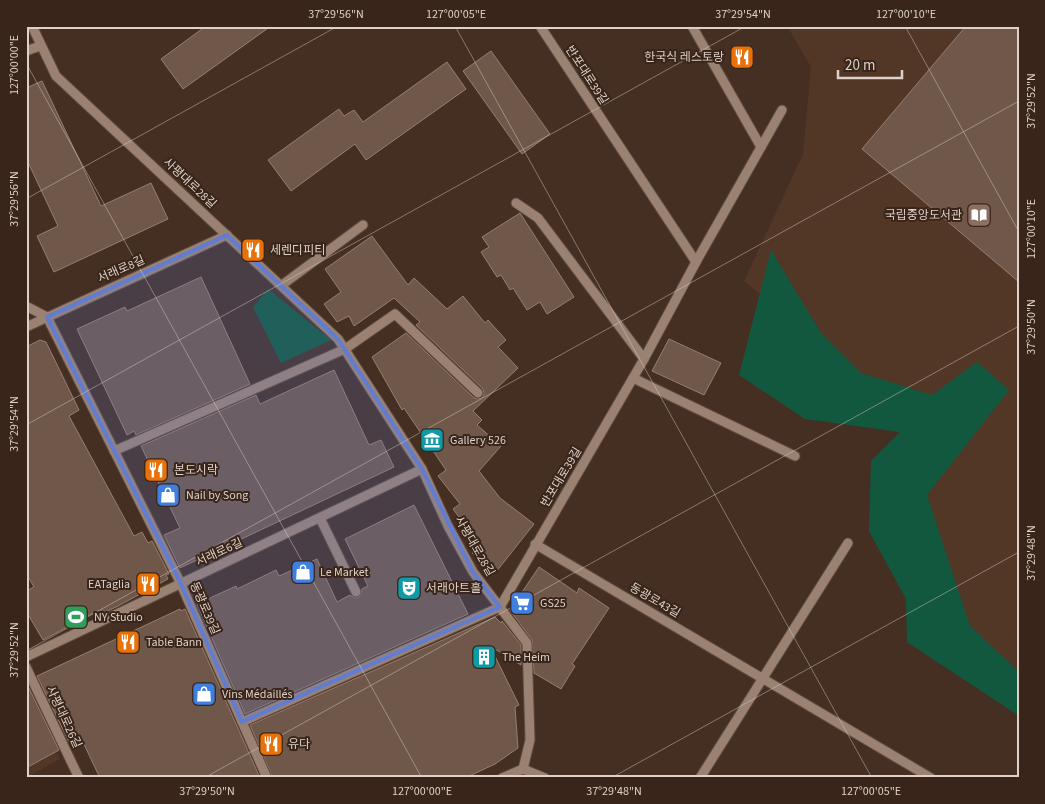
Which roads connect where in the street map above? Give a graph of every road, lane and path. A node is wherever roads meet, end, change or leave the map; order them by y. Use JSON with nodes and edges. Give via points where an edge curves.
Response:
{"nodes":[{"id":1,"x":32,"y":26,"type":"edge"},
{"id":2,"x":540,"y":26,"type":"edge"},
{"id":3,"x":692,"y":26,"type":"edge"},
{"id":4,"x":40,"y":46,"type":"junction"},
{"id":5,"x":26,"y":51,"type":"edge"},
{"id":6,"x":782,"y":110,"type":"dead end"},
{"id":7,"x":761,"y":147,"type":"junction"},
{"id":8,"x":516,"y":204,"type":"dead end"},
{"id":9,"x":364,"y":225,"type":"dead end"},
{"id":10,"x":227,"y":235,"type":"junction"},
{"id":11,"x":696,"y":262,"type":"junction"},
{"id":12,"x":282,"y":286,"type":"junction"},
{"id":13,"x":26,"y":306,"type":"edge"},
{"id":14,"x":47,"y":317,"type":"junction"},
{"id":15,"x":26,"y":327,"type":"edge"},
{"id":16,"x":345,"y":349,"type":"junction"},
{"id":17,"x":644,"y":359,"type":"junction"},
{"id":18,"x":633,"y":378,"type":"junction"},
{"id":19,"x":478,"y":393,"type":"dead end"},
{"id":20,"x":114,"y":451,"type":"junction"},
{"id":21,"x":795,"y":456,"type":"dead end"},
{"id":22,"x":422,"y":470,"type":"junction"},
{"id":23,"x":320,"y":518,"type":"junction"},
{"id":24,"x":848,"y":543,"type":"dead end"},
{"id":25,"x":535,"y":544,"type":"junction"},
{"id":26,"x":180,"y":584,"type":"junction"},
{"id":27,"x":356,"y":592,"type":"dead end"},
{"id":28,"x":500,"y":607,"type":"junction"},
{"id":29,"x":26,"y":657,"type":"edge"},
{"id":30,"x":26,"y":667,"type":"edge"},
{"id":31,"x":762,"y":678,"type":"junction"},
{"id":32,"x":242,"y":722,"type":"junction"},
{"id":33,"x":524,"y":769,"type":"junction"},
{"id":34,"x":79,"y":778,"type":"edge"},
{"id":35,"x":268,"y":778,"type":"edge"},
{"id":36,"x":502,"y":778,"type":"edge"},
{"id":37,"x":545,"y":778,"type":"edge"},
{"id":38,"x":700,"y":778,"type":"edge"},
{"id":39,"x":931,"y":778,"type":"edge"}],
"edges":[{"from":1,"to":4,"type":"street","name":"사평대로28길"},
{"from":2,"to":11,"type":"street","name":"반포대로39길"},
{"from":3,"to":7,"type":"street"},
{"from":4,"to":5,"type":"street"},
{"from":4,"to":10,"type":"street","name":"사평대로28길","via":[[56,76]]},
{"from":6,"to":7,"type":"street","name":"반포대로39길"},
{"from":7,"to":11,"type":"street","name":"반포대로39길"},
{"from":8,"to":17,"type":"street","via":[[538,218]]},
{"from":9,"to":12,"type":"street"},
{"from":10,"to":12,"type":"street","name":"사평대로28길"},
{"from":10,"to":14,"type":"street","name":"서래로8길"},
{"from":11,"to":17,"type":"street","name":"반포대로39길"},
{"from":12,"to":16,"type":"street","name":"사평대로28길"},
{"from":13,"to":14,"type":"street"},
{"from":14,"to":15,"type":"street","name":"서래로8길"},
{"from":14,"to":20,"type":"street","name":"동광로39길"},
{"from":16,"to":19,"type":"street","via":[[395,314]]},
{"from":16,"to":20,"type":"street"},
{"from":16,"to":22,"type":"street","name":"사평대로28길"},
{"from":17,"to":18,"type":"street","name":"반포대로39길"},
{"from":18,"to":21,"type":"street"},
{"from":18,"to":25,"type":"street","name":"반포대로39길"},
{"from":20,"to":26,"type":"street","name":"동광로39길"},
{"from":22,"to":23,"type":"street","name":"서래로6길"},
{"from":22,"to":28,"type":"street","name":"사평대로28길","via":[[473,572]]},
{"from":23,"to":26,"type":"street","name":"서래로6길"},
{"from":23,"to":27,"type":"street"},
{"from":24,"to":31,"type":"street"},
{"from":25,"to":28,"type":"street","name":"반포대로39길"},
{"from":25,"to":31,"type":"street","name":"동광로43길"},
{"from":26,"to":29,"type":"street","name":"서래로6길"},
{"from":26,"to":32,"type":"street","name":"동광로39길"},
{"from":28,"to":32,"type":"street"},
{"from":28,"to":33,"type":"street","name":"사평대로28길","via":[[527,643],[530,740]]},
{"from":30,"to":34,"type":"street","name":"사평대로26길"},
{"from":31,"to":38,"type":"street"},
{"from":31,"to":39,"type":"street","name":"동광로43길"},
{"from":32,"to":35,"type":"street","name":"동광로39길"},
{"from":33,"to":36,"type":"street"},
{"from":33,"to":37,"type":"street"}]}
